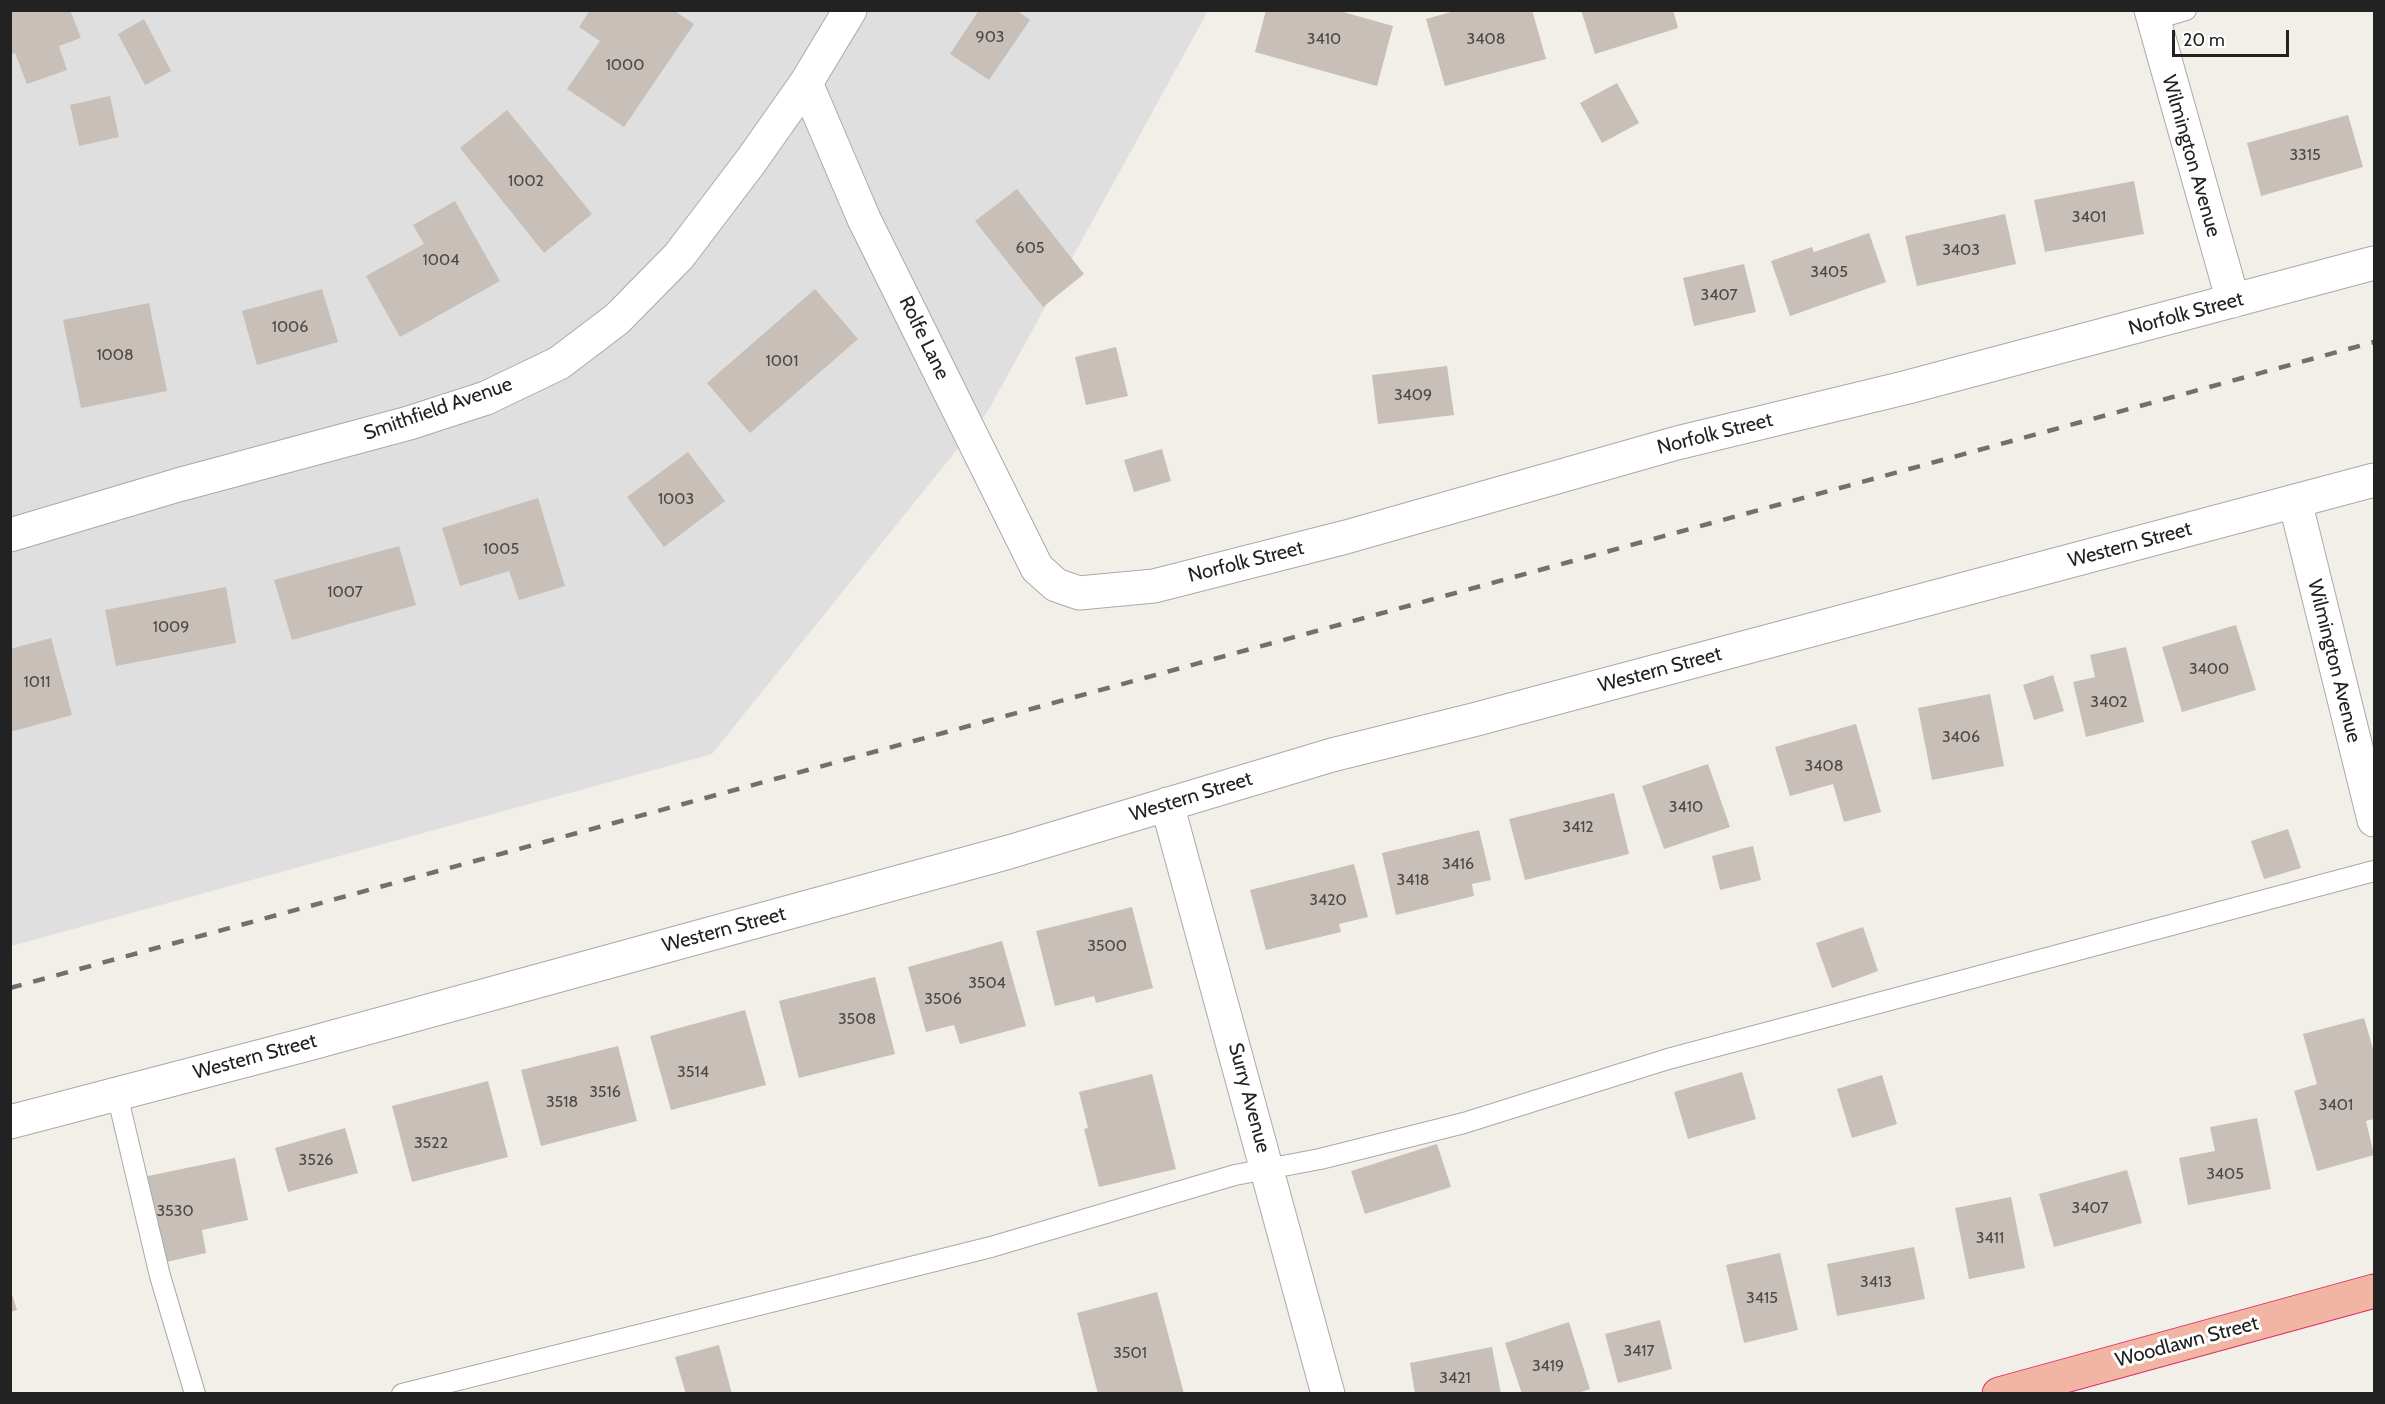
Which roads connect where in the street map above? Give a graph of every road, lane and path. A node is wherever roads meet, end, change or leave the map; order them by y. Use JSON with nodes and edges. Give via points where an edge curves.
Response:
{"nodes":[{"id":1,"x":850,"y":10,"type":"edge"},
{"id":2,"x":2186,"y":10,"type":"edge"},
{"id":3,"x":2152,"y":15,"type":"edge"},
{"id":4,"x":806,"y":83,"type":"junction"},
{"id":5,"x":2374,"y":263,"type":"edge"},
{"id":6,"x":2233,"y":302,"type":"junction"},
{"id":7,"x":2374,"y":480,"type":"edge"},
{"id":8,"x":2295,"y":501,"type":"junction"},
{"id":9,"x":10,"y":535,"type":"edge"},
{"id":10,"x":1056,"y":585,"type":"joint"},
{"id":11,"x":1167,"y":804,"type":"junction"},
{"id":12,"x":2374,"y":820,"type":"edge"},
{"id":13,"x":2374,"y":871,"type":"edge"},
{"id":14,"x":117,"y":1094,"type":"junction"},
{"id":15,"x":10,"y":1122,"type":"edge"},
{"id":16,"x":1268,"y":1168,"type":"junction"},
{"id":17,"x":2374,"y":1291,"type":"edge"},
{"id":18,"x":195,"y":1394,"type":"edge"},
{"id":19,"x":402,"y":1394,"type":"edge"},
{"id":20,"x":1328,"y":1394,"type":"edge"},
{"id":21,"x":1999,"y":1394,"type":"edge"}],
"edges":[{"from":1,"to":4,"type":"street","name":"Smithfield Avenue"},
{"from":2,"to":3,"type":"lane"},
{"from":3,"to":6,"type":"street","name":"Wilmington Avenue"},
{"from":4,"to":9,"type":"street","name":"Smithfield Avenue","via":[[679,256],[617,319],[559,363],[486,398],[409,423]]},
{"from":4,"to":10,"type":"street","name":"Rolfe Lane","via":[[864,219],[1037,568]]},
{"from":5,"to":6,"type":"street","name":"Norfolk Street"},
{"from":6,"to":10,"type":"street","name":"Norfolk Street","via":[[1677,443],[1346,537],[1154,586],[1092,594]]},
{"from":7,"to":8,"type":"street","name":"Western Street"},
{"from":8,"to":11,"type":"street","name":"Western Street","via":[[1332,755]]},
{"from":8,"to":12,"type":"street","name":"Wilmington Avenue"},
{"from":11,"to":14,"type":"street","name":"Western Street","via":[[1009,852]]},
{"from":11,"to":16,"type":"street","name":"Surry Avenue"},
{"from":13,"to":16,"type":"lane","via":[[1668,1059],[1464,1122],[1320,1159]]},
{"from":14,"to":15,"type":"street","name":"Western Street"},
{"from":14,"to":18,"type":"lane","via":[[160,1276]]},
{"from":16,"to":19,"type":"lane","via":[[991,1247]]},
{"from":16,"to":20,"type":"street","name":"Surry Avenue"},
{"from":17,"to":21,"type":"highway","name":"Woodlawn Street"}]}
